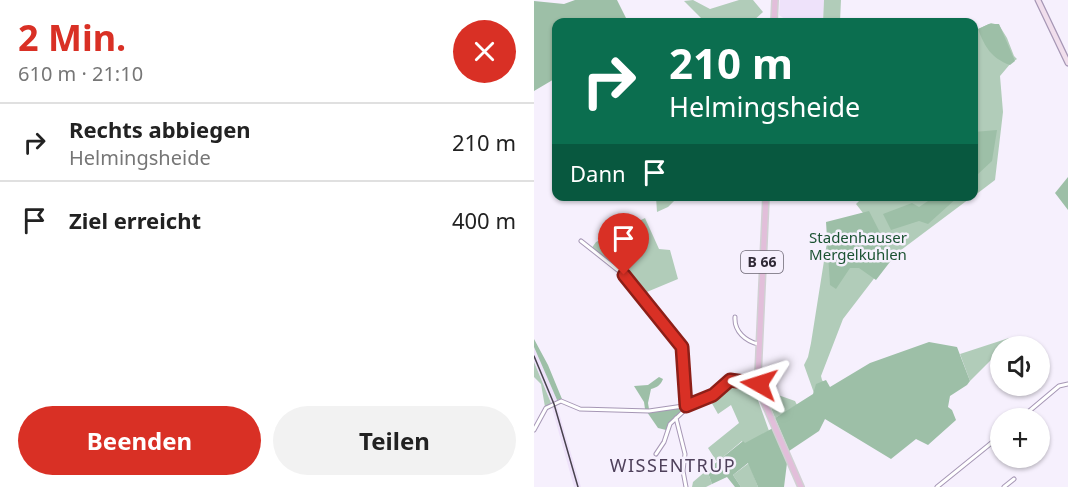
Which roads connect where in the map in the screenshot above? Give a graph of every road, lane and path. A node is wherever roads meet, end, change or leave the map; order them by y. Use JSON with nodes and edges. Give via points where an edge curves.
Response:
{"nodes":[{"id":1,"x":775,"y":0,"type":"edge"},
{"id":2,"x":1038,"y":0,"type":"edge"},
{"id":3,"x":774,"y":18,"type":"edge"},
{"id":4,"x":1068,"y":63,"type":"edge"},
{"id":5,"x":766,"y":201,"type":"edge"},
{"id":6,"x":581,"y":242,"type":"dead end"},
{"id":7,"x":735,"y":317,"type":"dead end"},
{"id":8,"x":758,"y":344,"type":"junction"},
{"id":9,"x":759,"y":384,"type":"junction"},
{"id":10,"x":1068,"y":384,"type":"edge"},
{"id":11,"x":686,"y":406,"type":"junction"},
{"id":12,"x":1033,"y":408,"type":"edge"},
{"id":13,"x":676,"y":418,"type":"junction"},
{"id":14,"x":534,"y":430,"type":"edge"},
{"id":15,"x":990,"y":443,"type":"edge"},
{"id":16,"x":656,"y":453,"type":"dead end"},
{"id":17,"x":1014,"y":479,"type":"dead end"},
{"id":18,"x":686,"y":487,"type":"edge"},
{"id":19,"x":801,"y":487,"type":"edge"},
{"id":20,"x":937,"y":487,"type":"edge"},
{"id":21,"x":1004,"y":487,"type":"edge"}],
"edges":[{"from":1,"to":3,"type":"main road"},
{"from":2,"to":4,"type":"street"},
{"from":5,"to":8,"type":"main road","number":"B 66"},
{"from":6,"to":11,"type":"street","via":[[624,275],[681,345]]},
{"from":7,"to":8,"type":"street","via":[[744,338]]},
{"from":8,"to":9,"type":"main road","number":"B 66"},
{"from":9,"to":11,"type":"street","via":[[730,380],[713,395]]},
{"from":9,"to":19,"type":"main road","number":"B 66"},
{"from":10,"to":12,"type":"street","via":[[1059,386]]},
{"from":11,"to":13,"type":"street"},
{"from":11,"to":14,"type":"street","via":[[649,411],[580,409],[561,401],[546,408]]},
{"from":13,"to":16,"type":"street"},
{"from":13,"to":18,"type":"street","via":[[685,454]]},
{"from":15,"to":20,"type":"street"},
{"from":17,"to":21,"type":"street"}]}
